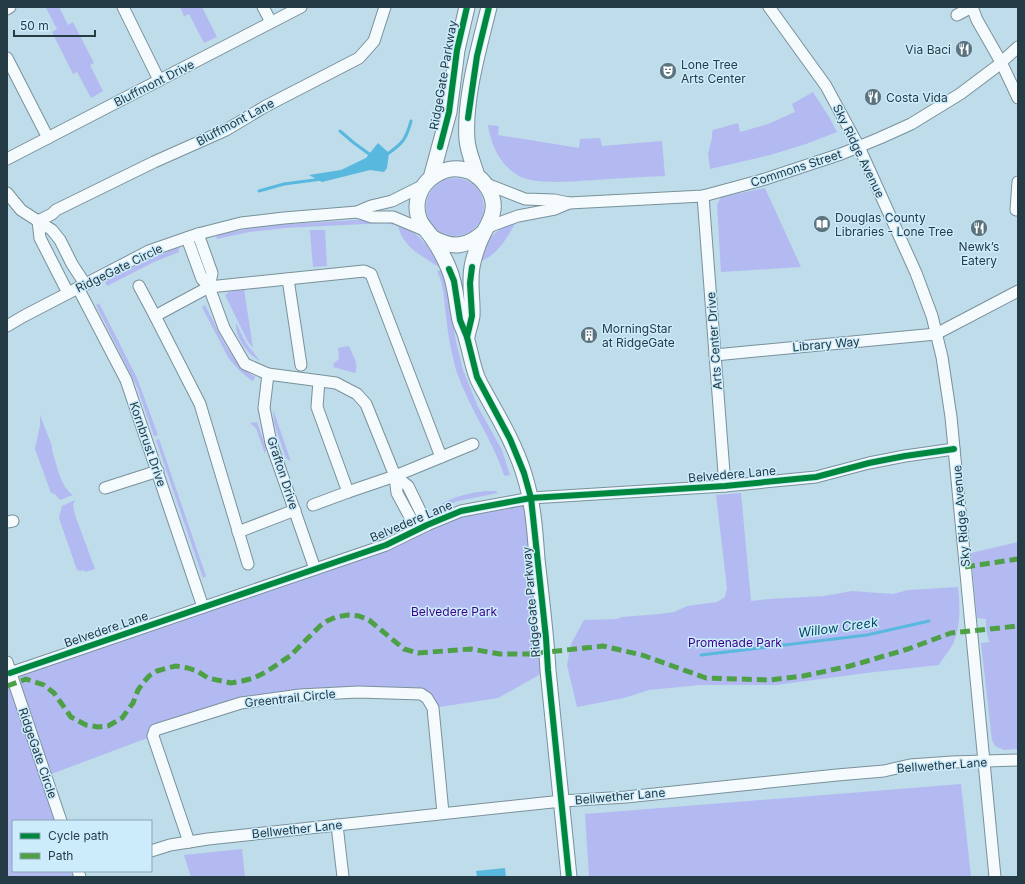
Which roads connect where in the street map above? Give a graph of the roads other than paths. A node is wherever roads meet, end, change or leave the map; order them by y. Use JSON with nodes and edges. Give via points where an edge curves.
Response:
{"nodes":[{"id":1,"x":10,"y":7,"type":"edge"},
{"id":2,"x":123,"y":7,"type":"edge"},
{"id":3,"x":263,"y":7,"type":"edge"},
{"id":4,"x":301,"y":7,"type":"edge"},
{"id":5,"x":385,"y":7,"type":"edge"},
{"id":6,"x":468,"y":7,"type":"edge"},
{"id":7,"x":489,"y":7,"type":"edge"},
{"id":8,"x":769,"y":7,"type":"edge"},
{"id":9,"x":972,"y":7,"type":"edge"},
{"id":10,"x":7,"y":9,"type":"edge"},
{"id":11,"x":957,"y":15,"type":"dead end"},
{"id":12,"x":271,"y":22,"type":"junction"},
{"id":13,"x":1018,"y":46,"type":"edge"},
{"id":14,"x":7,"y":58,"type":"edge"},
{"id":15,"x":1001,"y":62,"type":"junction"},
{"id":16,"x":160,"y":80,"type":"junction"},
{"id":17,"x":1018,"y":98,"type":"edge"},
{"id":18,"x":48,"y":138,"type":"junction"},
{"id":19,"x":859,"y":147,"type":"junction"},
{"id":20,"x":7,"y":159,"type":"edge"},
{"id":21,"x":481,"y":179,"type":"junction"},
{"id":22,"x":428,"y":182,"type":"junction"},
{"id":23,"x":1018,"y":182,"type":"edge"},
{"id":24,"x":7,"y":193,"type":"edge"},
{"id":25,"x":703,"y":196,"type":"junction"},
{"id":26,"x":569,"y":203,"type":"junction"},
{"id":27,"x":1016,"y":210,"type":"dead end"},
{"id":28,"x":357,"y":212,"type":"junction"},
{"id":29,"x":38,"y":221,"type":"junction"},
{"id":30,"x":486,"y":229,"type":"junction"},
{"id":31,"x":198,"y":234,"type":"junction"},
{"id":32,"x":429,"y":234,"type":"junction"},
{"id":33,"x":187,"y":238,"type":"junction"},
{"id":34,"x":288,"y":279,"type":"junction"},
{"id":35,"x":139,"y":286,"type":"dead end"},
{"id":36,"x":209,"y":287,"type":"junction"},
{"id":37,"x":77,"y":288,"type":"junction"},
{"id":38,"x":1018,"y":291,"type":"edge"},
{"id":39,"x":155,"y":316,"type":"junction"},
{"id":40,"x":7,"y":326,"type":"edge"},
{"id":41,"x":936,"y":334,"type":"junction"},
{"id":42,"x":466,"y":337,"type":"junction"},
{"id":43,"x":715,"y":355,"type":"junction"},
{"id":44,"x":301,"y":364,"type":"dead end"},
{"id":45,"x":268,"y":374,"type":"junction"},
{"id":46,"x":319,"y":381,"type":"junction"},
{"id":47,"x":473,"y":444,"type":"dead end"},
{"id":48,"x":954,"y":449,"type":"junction"},
{"id":49,"x":441,"y":457,"type":"junction"},
{"id":50,"x":158,"y":471,"type":"junction"},
{"id":51,"x":395,"y":476,"type":"junction"},
{"id":52,"x":725,"y":486,"type":"junction"},
{"id":53,"x":106,"y":488,"type":"dead end"},
{"id":54,"x":348,"y":492,"type":"junction"},
{"id":55,"x":531,"y":498,"type":"junction"},
{"id":56,"x":313,"y":505,"type":"dead end"},
{"id":57,"x":295,"y":510,"type":"junction"},
{"id":58,"x":422,"y":528,"type":"junction"},
{"id":59,"x":238,"y":532,"type":"junction"},
{"id":60,"x":248,"y":564,"type":"dead end"},
{"id":61,"x":316,"y":569,"type":"junction"},
{"id":62,"x":203,"y":607,"type":"junction"},
{"id":63,"x":9,"y":667,"type":"edge"},
{"id":64,"x":1018,"y":760,"type":"edge"},
{"id":65,"x":983,"y":761,"type":"junction"},
{"id":66,"x":562,"y":801,"type":"junction"},
{"id":67,"x":443,"y":814,"type":"junction"},
{"id":68,"x":61,"y":820,"type":"edge"},
{"id":69,"x":337,"y":825,"type":"junction"},
{"id":70,"x":190,"y":842,"type":"junction"},
{"id":71,"x":152,"y":850,"type":"edge"},
{"id":72,"x":343,"y":877,"type":"edge"},
{"id":73,"x":570,"y":877,"type":"edge"},
{"id":74,"x":994,"y":877,"type":"edge"}],
"edges":[{"from":1,"to":10,"type":"street"},
{"from":2,"to":16,"type":"street"},
{"from":3,"to":12,"type":"street"},
{"from":4,"to":12,"type":"street","name":"Bluffmont Drive"},
{"from":5,"to":29,"type":"street","name":"Bluffmont Lane","via":[[374,41],[359,58],[266,106],[226,130],[154,162]]},
{"from":6,"to":22,"type":"main road","name":"RidgeGate Parkway","via":[[457,50],[449,112]]},
{"from":7,"to":21,"type":"main road","via":[[468,109],[468,142]]},
{"from":8,"to":19,"type":"street","name":"Sky Ridge Avenue","via":[[826,86]]},
{"from":9,"to":11,"type":"street"},
{"from":9,"to":15,"type":"street"},
{"from":12,"to":16,"type":"street","name":"Bluffmont Drive"},
{"from":13,"to":15,"type":"street","name":"Commons Street"},
{"from":14,"to":18,"type":"street"},
{"from":15,"to":17,"type":"street"},
{"from":15,"to":19,"type":"street","name":"Commons Street","via":[[960,94],[910,124]]},
{"from":16,"to":18,"type":"street","name":"Bluffmont Drive"},
{"from":18,"to":20,"type":"street","name":"Bluffmont Drive"},
{"from":19,"to":25,"type":"street","name":"Commons Street","via":[[762,180]]},
{"from":19,"to":41,"type":"street","name":"Sky Ridge Avenue","via":[[916,273]]},
{"from":21,"to":22,"type":"main road","via":[[464,170],[449,170],[439,172]]},
{"from":21,"to":26,"type":"street","name":"Commons Street","via":[[525,199]]},
{"from":21,"to":30,"type":"main road","via":[[490,191],[493,201],[493,211]]},
{"from":22,"to":28,"type":"street","name":"RidgeGate Circle","via":[[402,197]]},
{"from":22,"to":32,"type":"main road","name":"RidgeGate Parkway","via":[[419,196],[417,208],[419,219]]},
{"from":23,"to":27,"type":"street"},
{"from":24,"to":29,"type":"street","name":"Kornbrust Drive","via":[[21,210]]},
{"from":25,"to":26,"type":"street","name":"Commons Street"},
{"from":25,"to":43,"type":"street","name":"Arts Center Drive"},
{"from":26,"to":30,"type":"street","name":"Commons Street","via":[[555,209],[518,216]]},
{"from":28,"to":31,"type":"street","name":"RidgeGate Circle","via":[[241,223]]},
{"from":28,"to":32,"type":"street","name":"RidgeGate Circle","via":[[372,217],[394,217]]},
{"from":29,"to":37,"type":"street","name":"Kornbrust Drive","via":[[40,238]]},
{"from":29,"to":37,"type":"street","name":"Kornbrust Drive","via":[[52,230],[60,240],[72,264]]},
{"from":30,"to":32,"type":"main road","via":[[477,239],[455,246],[443,244]]},
{"from":30,"to":42,"type":"main road","via":[[475,253],[472,267],[472,316]]},
{"from":31,"to":33,"type":"street","name":"RidgeGate Circle"},
{"from":31,"to":36,"type":"street","via":[[212,273]]},
{"from":32,"to":42,"type":"main road","name":"RidgeGate Parkway","via":[[454,281],[460,320]]},
{"from":33,"to":36,"type":"street","via":[[202,279]]},
{"from":33,"to":37,"type":"street","name":"RidgeGate Circle","via":[[149,251]]},
{"from":34,"to":36,"type":"street"},
{"from":34,"to":44,"type":"street"},
{"from":34,"to":49,"type":"street","via":[[364,271],[371,274]]},
{"from":35,"to":39,"type":"street"},
{"from":36,"to":39,"type":"street"},
{"from":36,"to":45,"type":"street","via":[[224,328],[245,364]]},
{"from":37,"to":40,"type":"street","name":"RidgeGate Circle"},
{"from":37,"to":50,"type":"street","name":"Kornbrust Drive","via":[[126,380]]},
{"from":38,"to":41,"type":"street"},
{"from":39,"to":59,"type":"street","via":[[200,404]]},
{"from":41,"to":43,"type":"street","name":"Library Way"},
{"from":41,"to":48,"type":"street","name":"Sky Ridge Avenue","via":[[948,388]]},
{"from":42,"to":55,"type":"main road","name":"RidgeGate Parkway","via":[[477,376],[510,439]]},
{"from":43,"to":52,"type":"street","name":"Arts Center Drive"},
{"from":45,"to":46,"type":"street"},
{"from":45,"to":57,"type":"street","name":"Grafton Drive","via":[[264,408],[271,443]]},
{"from":46,"to":51,"type":"street","via":[[336,383],[357,394],[366,404]]},
{"from":46,"to":54,"type":"street","via":[[317,407]]},
{"from":47,"to":49,"type":"street"},
{"from":48,"to":52,"type":"street","name":"Belvedere Lane","via":[[876,461],[816,477]]},
{"from":48,"to":65,"type":"street","name":"Sky Ridge Avenue"},
{"from":49,"to":51,"type":"street"},
{"from":50,"to":53,"type":"street"},
{"from":50,"to":62,"type":"street","name":"Kornbrust Drive"},
{"from":51,"to":54,"type":"street"},
{"from":51,"to":58,"type":"street","via":[[408,486]]},
{"from":52,"to":55,"type":"street","name":"Belvedere Lane"},
{"from":54,"to":56,"type":"street"},
{"from":55,"to":58,"type":"street","name":"Belvedere Lane","via":[[461,511]]},
{"from":55,"to":66,"type":"main road","name":"RidgeGate Parkway"},
{"from":57,"to":59,"type":"street"},
{"from":57,"to":61,"type":"street","name":"Grafton Drive"},
{"from":58,"to":61,"type":"street","name":"Belvedere Lane","via":[[386,545]]},
{"from":59,"to":60,"type":"street"},
{"from":61,"to":62,"type":"street","name":"Belvedere Lane"},
{"from":62,"to":63,"type":"street","name":"Belvedere Lane"},
{"from":63,"to":68,"type":"street","name":"RidgeGate Circle"},
{"from":64,"to":65,"type":"street","name":"Bellwether Lane"},
{"from":65,"to":66,"type":"street","name":"Bellwether Lane","via":[[910,765],[884,771]]},
{"from":65,"to":74,"type":"street","name":"Sky Ridge Avenue"},
{"from":66,"to":67,"type":"street","name":"Bellwether Lane"},
{"from":66,"to":73,"type":"main road","name":"RidgeGate Parkway"},
{"from":67,"to":69,"type":"street","name":"Bellwether Lane"},
{"from":67,"to":70,"type":"street","name":"Greentrail Circle","via":[[434,708],[427,698],[421,694],[358,692],[300,695],[241,703],[155,730],[153,736]]},
{"from":69,"to":70,"type":"street","name":"Bellwether Lane"},
{"from":69,"to":72,"type":"street"},
{"from":70,"to":71,"type":"street","name":"Bellwether Lane"}]}
